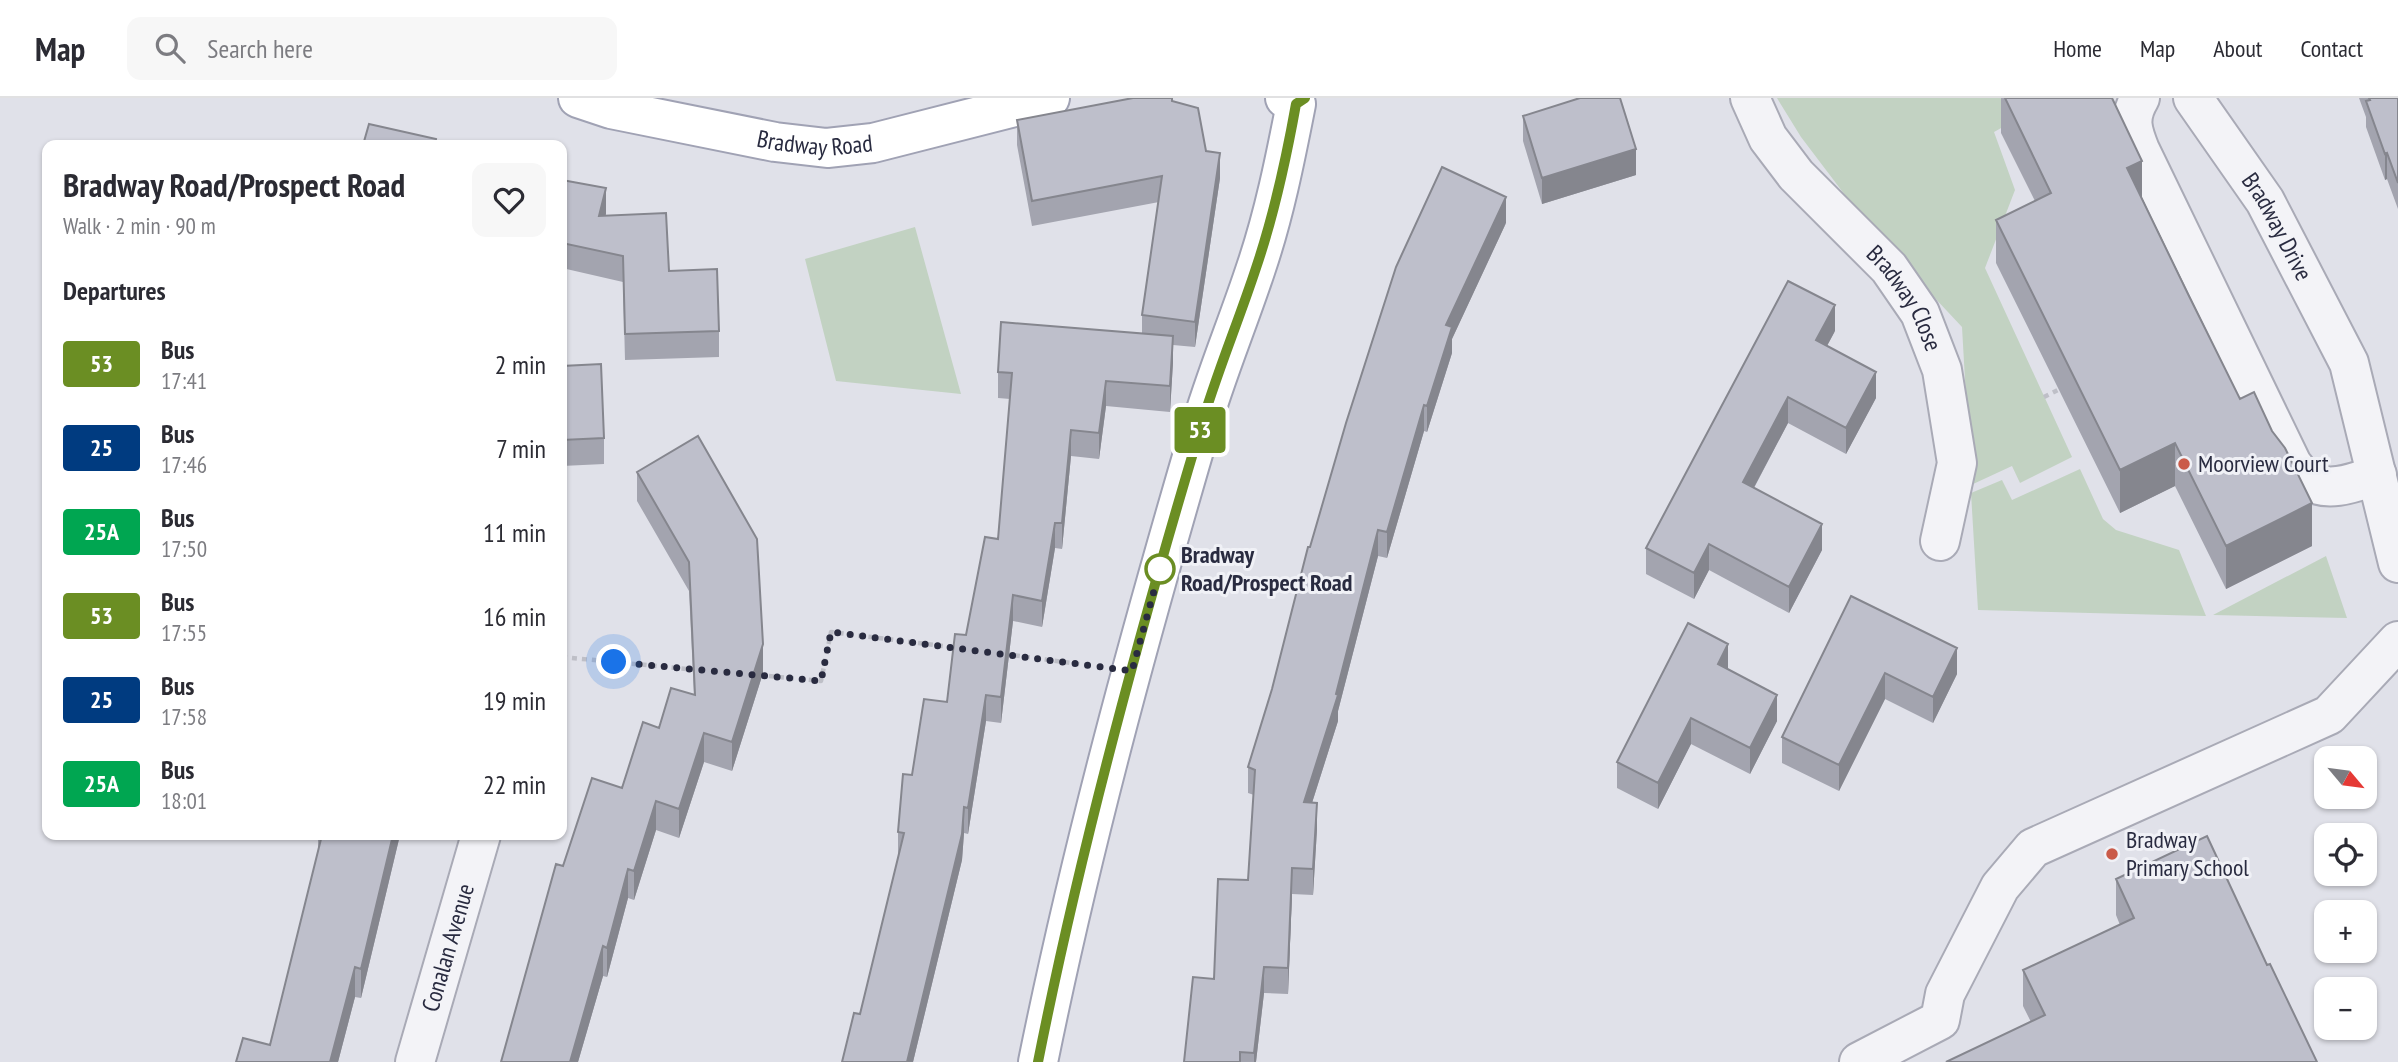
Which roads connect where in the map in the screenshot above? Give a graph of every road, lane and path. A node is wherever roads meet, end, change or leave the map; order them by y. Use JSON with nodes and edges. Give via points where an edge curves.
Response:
{"nodes":[{"id":1,"x":578,"y":98,"type":"edge"},
{"id":2,"x":1050,"y":98,"type":"edge"},
{"id":3,"x":1750,"y":98,"type":"edge"},
{"id":4,"x":2140,"y":98,"type":"edge"},
{"id":5,"x":2193,"y":98,"type":"edge"},
{"id":6,"x":1295,"y":100,"type":"edge"},
{"id":7,"x":2068,"y":384,"type":"edge"},
{"id":8,"x":2044,"y":397,"type":"dead end"},
{"id":9,"x":2377,"y":475,"type":"junction"},
{"id":10,"x":1940,"y":541,"type":"dead end"},
{"id":11,"x":2398,"y":563,"type":"edge"},
{"id":12,"x":2398,"y":641,"type":"edge"},
{"id":13,"x":968,"y":650,"type":"edge"},
{"id":14,"x":995,"y":653,"type":"edge"},
{"id":15,"x":567,"y":657,"type":"edge"},
{"id":16,"x":712,"y":671,"type":"edge"},
{"id":17,"x":1132,"y":671,"type":"junction"},
{"id":18,"x":752,"y":674,"type":"edge"},
{"id":19,"x":480,"y":840,"type":"edge"},
{"id":20,"x":415,"y":1062,"type":"edge"},
{"id":21,"x":1038,"y":1062,"type":"edge"},
{"id":22,"x":1859,"y":1062,"type":"edge"}],
"edges":[{"from":1,"to":2,"type":"main road","name":"Bradway Road","via":[[611,109],[775,142],[827,148],[873,143]]},
{"from":3,"to":10,"type":"street","name":"Bradway Close","via":[[1768,138],[1889,268],[1920,313],[1942,370],[1957,463]]},
{"from":4,"to":9,"type":"street","via":[[2132,110],[2131,126],[2140,150],[2292,464],[2307,481],[2326,487]]},
{"from":5,"to":9,"type":"street","name":"Bradway Drive","via":[[2264,201],[2348,363]]},
{"from":6,"to":17,"type":"main road","via":[[1281,182],[1257,267],[1200,429]]},
{"from":7,"to":8,"type":"path"},
{"from":9,"to":11,"type":"street","name":"Bradway Drive"},
{"from":12,"to":22,"type":"street","via":[[2329,715],[2033,848],[2000,887],[1945,994],[1940,1020]]},
{"from":13,"to":18,"type":"path","via":[[831,632],[821,681]]},
{"from":14,"to":17,"type":"path"},
{"from":15,"to":16,"type":"path"},
{"from":17,"to":21,"type":"main road","via":[[1078,876]]},
{"from":19,"to":20,"type":"street","name":"Conalan Avenue"}]}
